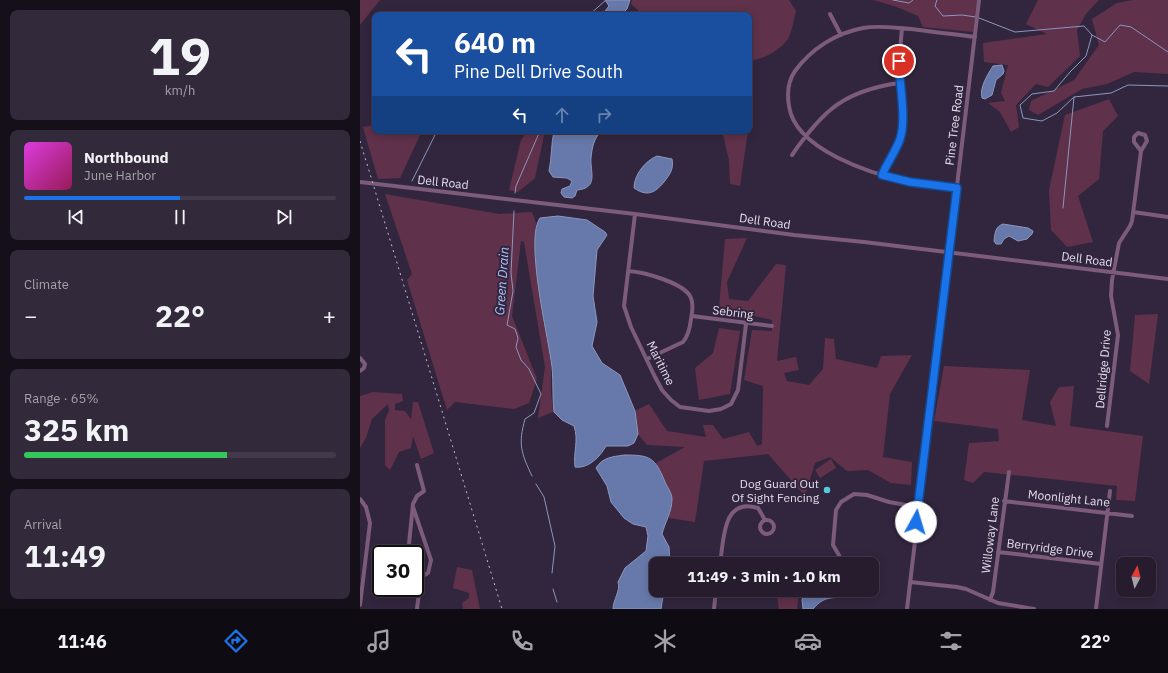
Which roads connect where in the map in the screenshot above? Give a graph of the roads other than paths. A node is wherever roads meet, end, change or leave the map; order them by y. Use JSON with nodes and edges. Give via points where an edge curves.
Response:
{"nodes":[{"id":1,"x":979,"y":2,"type":"edge"},
{"id":2,"x":830,"y":14,"type":"dead end"},
{"id":3,"x":902,"y":28,"type":"junction"},
{"id":4,"x":841,"y":35,"type":"junction"},
{"id":5,"x":974,"y":37,"type":"junction"},
{"id":6,"x":900,"y":83,"type":"junction"},
{"id":7,"x":805,"y":135,"type":"junction"},
{"id":8,"x":1141,"y":151,"type":"dead end"},
{"id":9,"x":792,"y":154,"type":"dead end"},
{"id":10,"x":882,"y":175,"type":"junction"},
{"id":11,"x":360,"y":182,"type":"edge"},
{"id":12,"x":957,"y":188,"type":"junction"},
{"id":13,"x":1133,"y":212,"type":"junction"},
{"id":14,"x":635,"y":214,"type":"junction"},
{"id":15,"x":1168,"y":217,"type":"edge"},
{"id":16,"x":949,"y":252,"type":"junction"},
{"id":17,"x":628,"y":271,"type":"junction"},
{"id":18,"x":1114,"y":272,"type":"junction"},
{"id":19,"x":1168,"y":279,"type":"edge"},
{"id":20,"x":692,"y":316,"type":"junction"},
{"id":21,"x":746,"y":324,"type":"junction"},
{"id":22,"x":772,"y":326,"type":"dead end"},
{"id":23,"x":360,"y":358,"type":"edge"},
{"id":24,"x":647,"y":359,"type":"junction"},
{"id":25,"x":360,"y":371,"type":"edge"},
{"id":26,"x":1107,"y":426,"type":"dead end"},
{"id":27,"x":417,"y":465,"type":"dead end"},
{"id":28,"x":1009,"y":472,"type":"dead end"},
{"id":29,"x":1110,"y":491,"type":"dead end"},
{"id":30,"x":360,"y":499,"type":"edge"},
{"id":31,"x":1004,"y":501,"type":"junction"},
{"id":32,"x":413,"y":507,"type":"junction"},
{"id":33,"x":918,"y":507,"type":"junction"},
{"id":34,"x":1107,"y":512,"type":"junction"},
{"id":35,"x":1132,"y":516,"type":"dead end"},
{"id":36,"x":765,"y":520,"type":"dead end"},
{"id":37,"x":409,"y":545,"type":"edge"},
{"id":38,"x":998,"y":552,"type":"junction"},
{"id":39,"x":721,"y":557,"type":"edge"},
{"id":40,"x":840,"y":557,"type":"edge"},
{"id":41,"x":1101,"y":564,"type":"junction"},
{"id":42,"x":424,"y":576,"type":"edge"},
{"id":43,"x":910,"y":582,"type":"junction"},
{"id":44,"x":361,"y":584,"type":"edge"},
{"id":45,"x":418,"y":597,"type":"edge"},
{"id":46,"x":715,"y":597,"type":"edge"},
{"id":47,"x":990,"y":600,"type":"junction"},
{"id":48,"x":360,"y":604,"type":"edge"},
{"id":49,"x":417,"y":609,"type":"edge"},
{"id":50,"x":714,"y":609,"type":"edge"},
{"id":51,"x":907,"y":609,"type":"edge"},
{"id":52,"x":1034,"y":609,"type":"edge"},
{"id":53,"x":1096,"y":609,"type":"edge"}],
"edges":[{"from":1,"to":5,"type":"street","name":"Pine Tree Road"},
{"from":2,"to":4,"type":"street"},
{"from":3,"to":4,"type":"street","via":[[863,28]]},
{"from":3,"to":5,"type":"street"},
{"from":3,"to":6,"type":"street"},
{"from":4,"to":7,"type":"street","via":[[819,47],[802,61],[793,73],[788,91],[792,116]]},
{"from":5,"to":12,"type":"street","name":"Pine Tree Road"},
{"from":6,"to":7,"type":"street","via":[[851,95],[828,111]]},
{"from":6,"to":10,"type":"street","via":[[902,132]]},
{"from":7,"to":9,"type":"street"},
{"from":7,"to":10,"type":"street","via":[[837,156]]},
{"from":8,"to":13,"type":"street","name":"Dellridge Drive"},
{"from":10,"to":12,"type":"street","via":[[916,183]]},
{"from":11,"to":14,"type":"street","name":"Dell Road"},
{"from":12,"to":16,"type":"street","name":"Pine Tree Road"},
{"from":13,"to":15,"type":"street"},
{"from":13,"to":18,"type":"street","name":"Dellridge Drive","via":[[1130,226],[1119,243]]},
{"from":14,"to":16,"type":"street","name":"Dell Road"},
{"from":14,"to":17,"type":"street","name":"Maritime"},
{"from":16,"to":18,"type":"street","name":"Dell Road"},
{"from":16,"to":33,"type":"street","name":"Pine Tree Road"},
{"from":17,"to":20,"type":"street","via":[[652,275],[684,289],[691,297]]},
{"from":17,"to":24,"type":"street","name":"Maritime","via":[[624,306]]},
{"from":18,"to":19,"type":"street","name":"Dell Road"},
{"from":18,"to":26,"type":"street","name":"Dellridge Drive","via":[[1111,296],[1118,336]]},
{"from":20,"to":21,"type":"street","name":"Sebring"},
{"from":20,"to":24,"type":"street","via":[[689,332],[683,342]]},
{"from":21,"to":22,"type":"street","name":"Sebring"},
{"from":21,"to":24,"type":"street","name":"Maritime","via":[[738,390],[731,404],[721,409],[709,411],[680,407],[662,390]]},
{"from":23,"to":25,"type":"street","via":[[365,364]]},
{"from":27,"to":32,"type":"street","via":[[424,491],[417,496]]},
{"from":28,"to":31,"type":"street","name":"Willoway Lane"},
{"from":29,"to":34,"type":"street"},
{"from":30,"to":44,"type":"street","via":[[366,508],[370,523]]},
{"from":31,"to":34,"type":"street","name":"Moonlight Lane"},
{"from":31,"to":38,"type":"street","name":"Willoway Lane"},
{"from":32,"to":37,"type":"street"},
{"from":32,"to":42,"type":"street","via":[[431,560],[430,570]]},
{"from":33,"to":40,"type":"street","via":[[854,494],[841,502],[836,510],[833,545]]},
{"from":33,"to":43,"type":"street","name":"Pine Tree Road"},
{"from":34,"to":35,"type":"street","name":"Moonlight Lane"},
{"from":34,"to":41,"type":"street"},
{"from":36,"to":39,"type":"street","via":[[758,508],[749,505],[731,512]]},
{"from":38,"to":41,"type":"street","name":"Berryridge Drive"},
{"from":38,"to":47,"type":"street","name":"Willoway Lane"},
{"from":41,"to":53,"type":"street"},
{"from":43,"to":47,"type":"street","via":[[957,586]]},
{"from":43,"to":51,"type":"street","name":"Pine Tree Road"},
{"from":44,"to":48,"type":"street"},
{"from":45,"to":49,"type":"street"},
{"from":46,"to":50,"type":"street"},
{"from":47,"to":52,"type":"street"}]}
